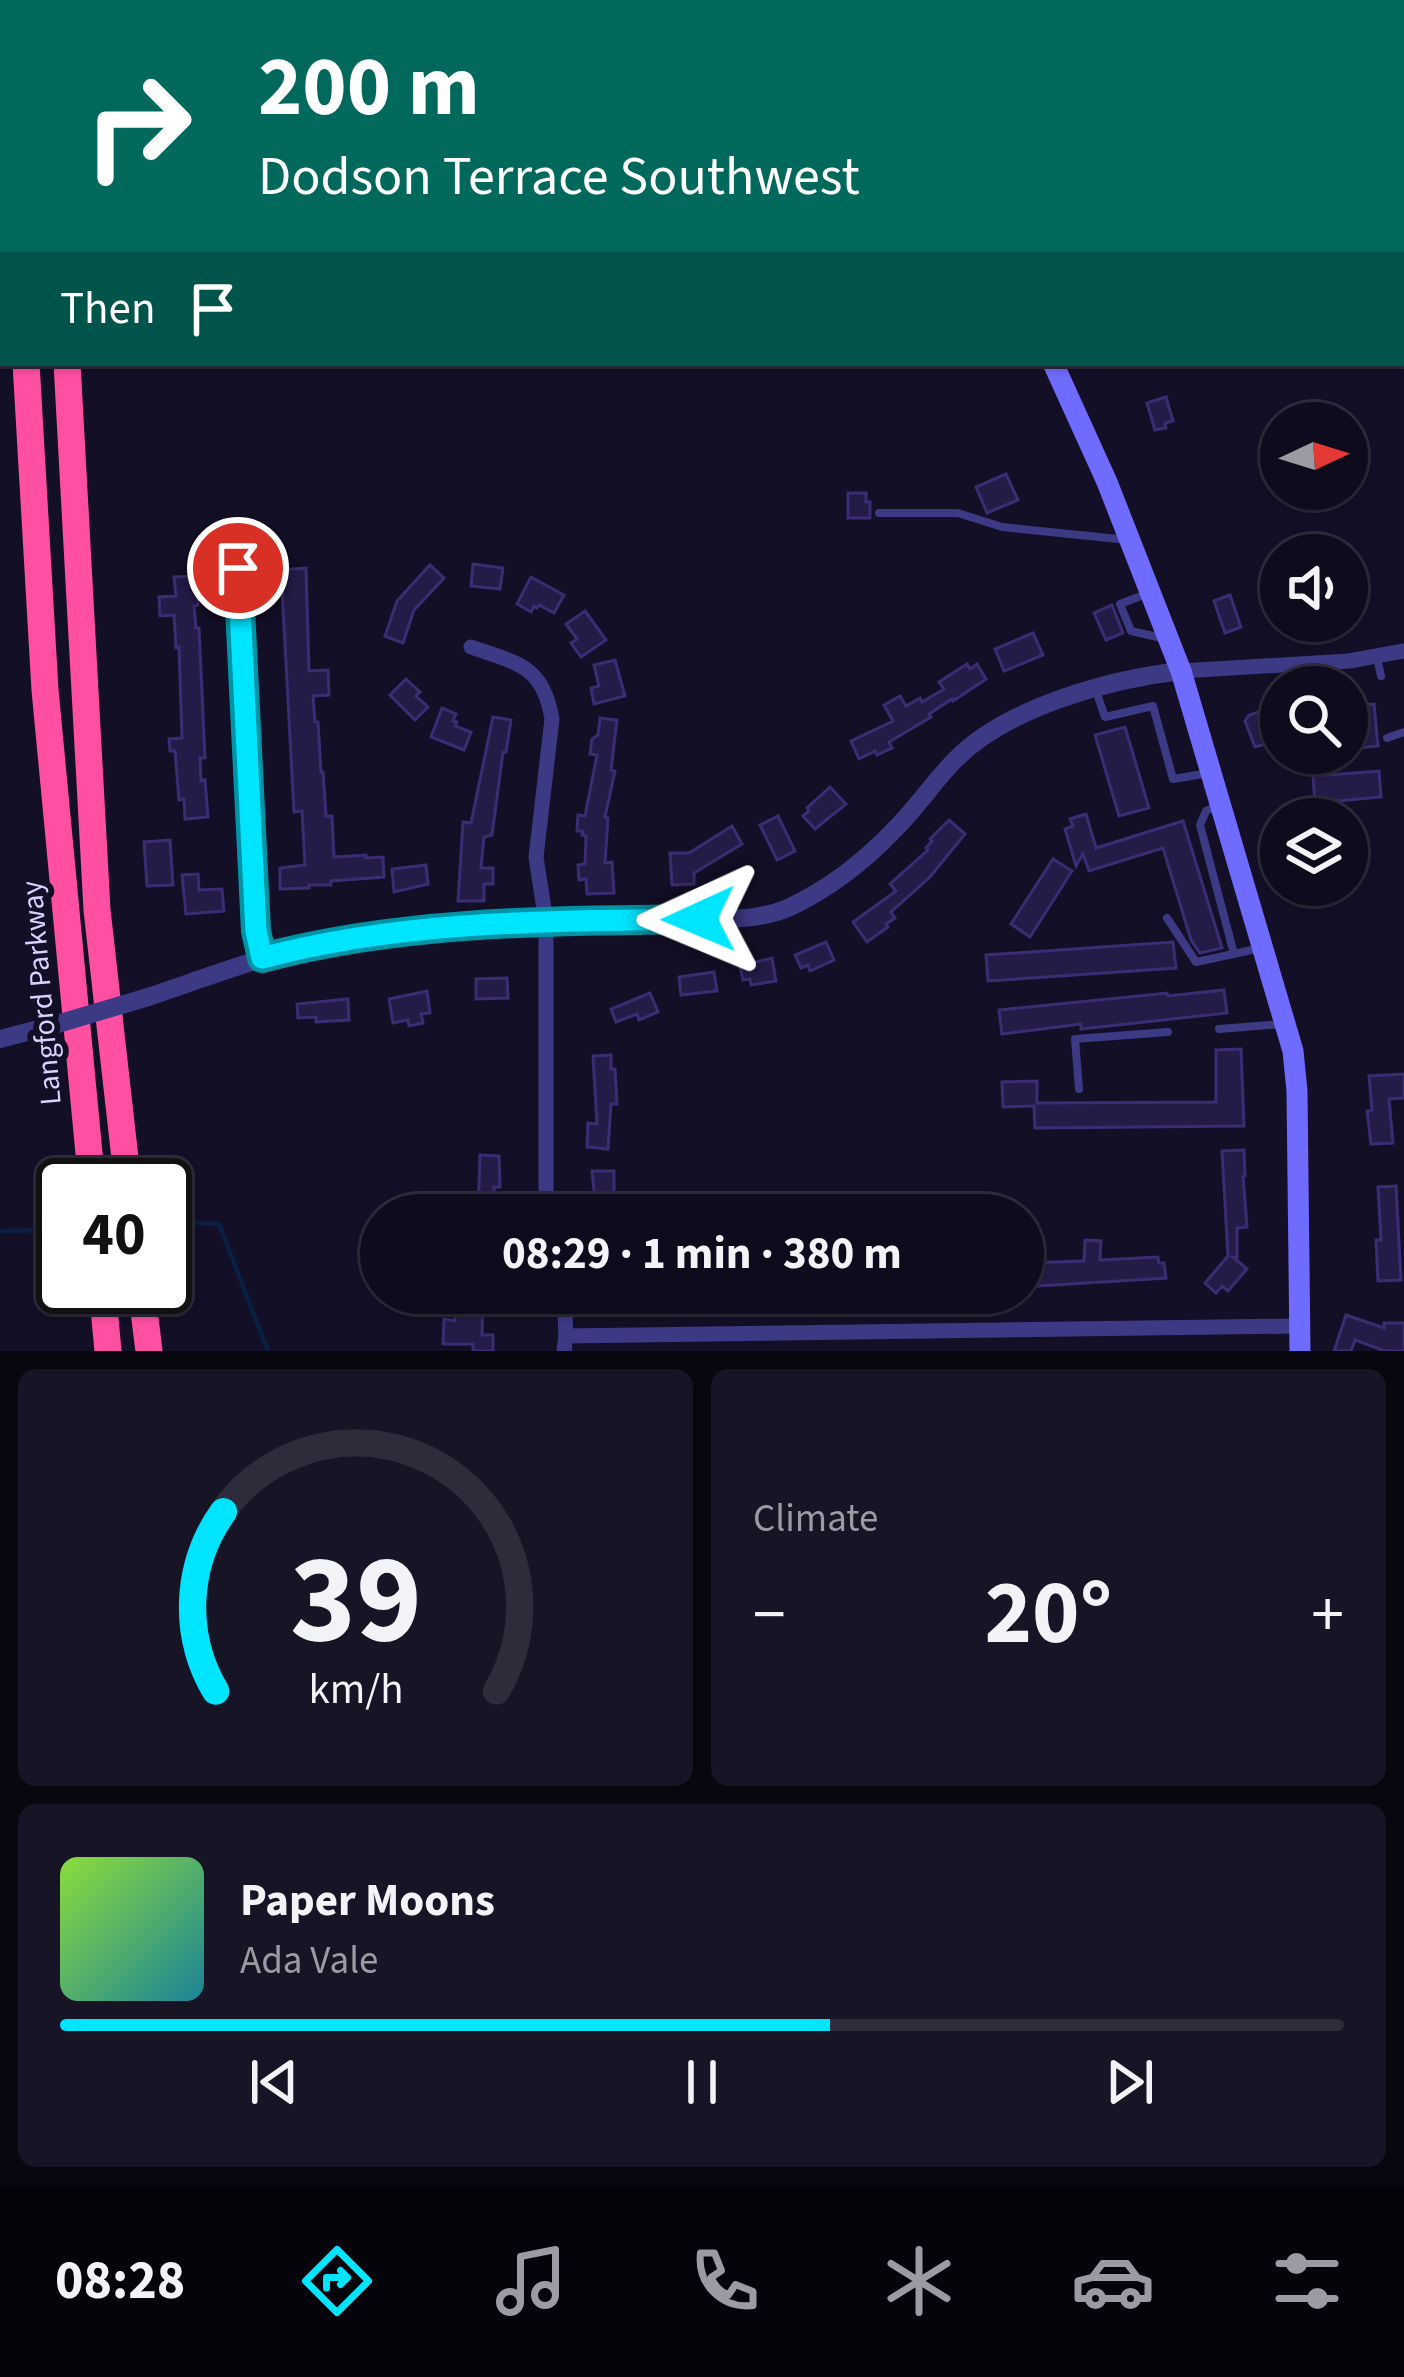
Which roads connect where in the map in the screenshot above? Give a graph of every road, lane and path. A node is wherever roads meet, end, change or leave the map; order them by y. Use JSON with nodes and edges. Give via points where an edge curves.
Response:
{"nodes":[{"id":1,"x":26,"y":366,"type":"edge"},
{"id":2,"x":67,"y":366,"type":"edge"},
{"id":3,"x":1054,"y":366,"type":"edge"},
{"id":4,"x":880,"y":513,"type":"dead end"},
{"id":5,"x":1130,"y":540,"type":"junction"},
{"id":6,"x":238,"y":568,"type":"dead end"},
{"id":7,"x":1150,"y":592,"type":"junction"},
{"id":8,"x":1169,"y":640,"type":"junction"},
{"id":9,"x":471,"y":647,"type":"dead end"},
{"id":10,"x":1404,"y":651,"type":"edge"},
{"id":11,"x":1376,"y":657,"type":"junction"},
{"id":12,"x":1181,"y":671,"type":"junction"},
{"id":13,"x":1381,"y":676,"type":"dead end"},
{"id":14,"x":1095,"y":690,"type":"junction"},
{"id":15,"x":1404,"y":732,"type":"edge"},
{"id":16,"x":1387,"y":738,"type":"dead end"},
{"id":17,"x":1211,"y":773,"type":"junction"},
{"id":18,"x":1220,"y":805,"type":"junction"},
{"id":19,"x":1167,"y":918,"type":"dead end"},
{"id":20,"x":546,"y":922,"type":"junction"},
{"id":21,"x":1262,"y":947,"type":"junction"},
{"id":22,"x":1234,"y":954,"type":"junction"},
{"id":23,"x":262,"y":958,"type":"junction"},
{"id":24,"x":1285,"y":1024,"type":"junction"},
{"id":25,"x":1219,"y":1029,"type":"dead end"},
{"id":26,"x":1168,"y":1032,"type":"dead end"},
{"id":27,"x":0,"y":1039,"type":"edge"},
{"id":28,"x":1079,"y":1089,"type":"dead end"},
{"id":29,"x":89,"y":1158,"type":"edge"},
{"id":30,"x":125,"y":1158,"type":"edge"},
{"id":31,"x":546,"y":1194,"type":"edge"},
{"id":32,"x":105,"y":1314,"type":"edge"},
{"id":33,"x":144,"y":1314,"type":"edge"},
{"id":34,"x":564,"y":1314,"type":"edge"},
{"id":35,"x":1299,"y":1325,"type":"junction"},
{"id":36,"x":892,"y":1331,"type":"junction"},
{"id":37,"x":565,"y":1344,"type":"edge"},
{"id":38,"x":108,"y":1351,"type":"edge"},
{"id":39,"x":149,"y":1351,"type":"edge"},
{"id":40,"x":892,"y":1351,"type":"edge"},
{"id":41,"x":1300,"y":1351,"type":"edge"}],
"edges":[{"from":1,"to":29,"type":"highway","name":"Langford Parkway","via":[[45,690]]},
{"from":2,"to":30,"type":"highway","via":[[97,910]]},
{"from":3,"to":5,"type":"main road"},
{"from":4,"to":5,"type":"lane","via":[[958,513],[1002,527]]},
{"from":5,"to":7,"type":"main road"},
{"from":6,"to":23,"type":"street"},
{"from":7,"to":8,"type":"main road"},
{"from":7,"to":8,"type":"lane","via":[[1120,604],[1131,631]]},
{"from":8,"to":12,"type":"main road"},
{"from":9,"to":20,"type":"street","via":[[520,663],[549,697],[536,857]]},
{"from":10,"to":11,"type":"street"},
{"from":11,"to":12,"type":"street"},
{"from":11,"to":13,"type":"lane"},
{"from":12,"to":14,"type":"street"},
{"from":12,"to":17,"type":"main road"},
{"from":14,"to":17,"type":"lane","via":[[1105,717],[1153,706],[1173,779]]},
{"from":14,"to":20,"type":"street","via":[[1001,724],[958,757],[867,857],[785,909],[741,919]]},
{"from":15,"to":16,"type":"lane"},
{"from":17,"to":18,"type":"main road"},
{"from":18,"to":21,"type":"main road"},
{"from":18,"to":22,"type":"lane","via":[[1199,825]]},
{"from":19,"to":22,"type":"lane","via":[[1196,962]]},
{"from":20,"to":23,"type":"street","via":[[379,933]]},
{"from":20,"to":31,"type":"street"},
{"from":21,"to":22,"type":"lane"},
{"from":21,"to":24,"type":"main road"},
{"from":23,"to":27,"type":"street","bridge":true},
{"from":24,"to":25,"type":"lane"},
{"from":24,"to":35,"type":"main road","via":[[1297,1091]]},
{"from":26,"to":28,"type":"lane","via":[[1075,1040]]},
{"from":32,"to":38,"type":"highway"},
{"from":33,"to":39,"type":"highway"},
{"from":34,"to":37,"type":"street"},
{"from":35,"to":36,"type":"street"},
{"from":35,"to":41,"type":"main road"},
{"from":36,"to":37,"type":"street"},
{"from":36,"to":40,"type":"street"}]}
